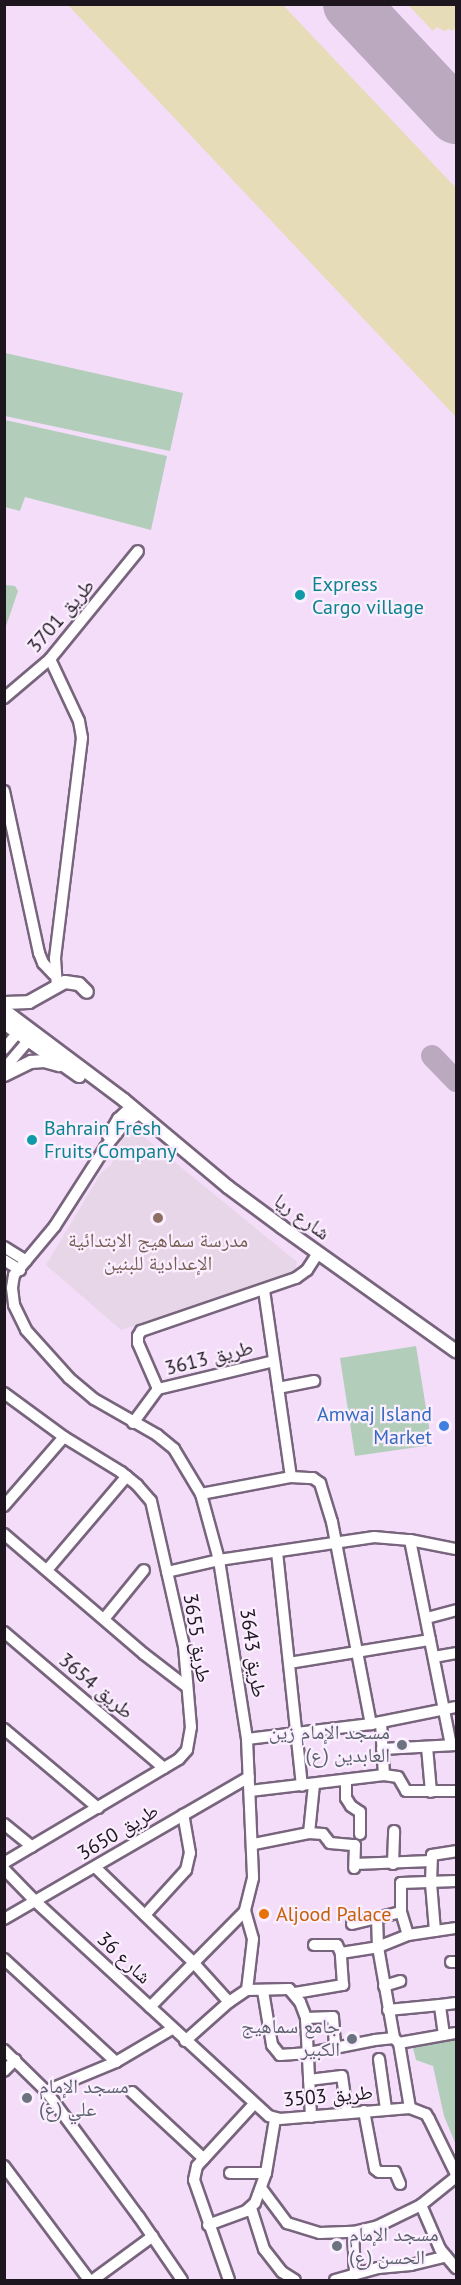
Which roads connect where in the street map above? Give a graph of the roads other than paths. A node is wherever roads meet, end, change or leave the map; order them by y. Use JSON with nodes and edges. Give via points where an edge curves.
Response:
{"nodes":[{"id":1,"x":138,"y":551,"type":"dead end"},
{"id":2,"x":50,"y":658,"type":"junction"},
{"id":3,"x":4,"y":698,"type":"edge"},
{"id":4,"x":4,"y":791,"type":"edge"},
{"id":5,"x":56,"y":980,"type":"junction"},
{"id":6,"x":87,"y":992,"type":"dead end"},
{"id":7,"x":4,"y":1004,"type":"edge"},
{"id":8,"x":4,"y":1010,"type":"edge"},
{"id":9,"x":4,"y":1023,"type":"edge"},
{"id":10,"x":26,"y":1033,"type":"junction"},
{"id":11,"x":4,"y":1049,"type":"edge"},
{"id":12,"x":4,"y":1069,"type":"edge"},
{"id":13,"x":69,"y":1069,"type":"junction"},
{"id":14,"x":4,"y":1075,"type":"edge"},
{"id":15,"x":135,"y":1111,"type":"junction"},
{"id":16,"x":4,"y":1247,"type":"edge"},
{"id":17,"x":318,"y":1253,"type":"junction"},
{"id":18,"x":4,"y":1260,"type":"edge"},
{"id":19,"x":23,"y":1265,"type":"junction"},
{"id":20,"x":264,"y":1290,"type":"junction"},
{"id":21,"x":456,"y":1351,"type":"edge"},
{"id":22,"x":274,"y":1361,"type":"junction"},
{"id":23,"x":314,"y":1381,"type":"dead end"},
{"id":24,"x":278,"y":1388,"type":"junction"},
{"id":25,"x":159,"y":1389,"type":"junction"},
{"id":26,"x":4,"y":1393,"type":"edge"},
{"id":27,"x":133,"y":1423,"type":"junction"},
{"id":28,"x":64,"y":1437,"type":"junction"},
{"id":29,"x":127,"y":1476,"type":"junction"},
{"id":30,"x":291,"y":1477,"type":"junction"},
{"id":31,"x":201,"y":1494,"type":"junction"},
{"id":32,"x":4,"y":1506,"type":"edge"},
{"id":33,"x":4,"y":1534,"type":"edge"},
{"id":34,"x":410,"y":1540,"type":"junction"},
{"id":35,"x":337,"y":1543,"type":"junction"},
{"id":36,"x":456,"y":1549,"type":"edge"},
{"id":37,"x":277,"y":1552,"type":"junction"},
{"id":38,"x":219,"y":1560,"type":"junction"},
{"id":39,"x":47,"y":1570,"type":"junction"},
{"id":40,"x":144,"y":1570,"type":"dead end"},
{"id":41,"x":167,"y":1572,"type":"junction"},
{"id":42,"x":456,"y":1610,"type":"edge"},
{"id":43,"x":427,"y":1618,"type":"junction"},
{"id":44,"x":104,"y":1619,"type":"junction"},
{"id":45,"x":4,"y":1632,"type":"edge"},
{"id":46,"x":430,"y":1640,"type":"junction"},
{"id":47,"x":357,"y":1652,"type":"junction"},
{"id":48,"x":456,"y":1653,"type":"edge"},
{"id":49,"x":434,"y":1657,"type":"junction"},
{"id":50,"x":289,"y":1663,"type":"junction"},
{"id":51,"x":188,"y":1687,"type":"junction"},
{"id":52,"x":456,"y":1707,"type":"edge"},
{"id":53,"x":443,"y":1709,"type":"junction"},
{"id":54,"x":376,"y":1723,"type":"junction"},
{"id":55,"x":4,"y":1729,"type":"edge"},
{"id":56,"x":296,"y":1732,"type":"junction"},
{"id":57,"x":247,"y":1739,"type":"junction"},
{"id":58,"x":454,"y":1745,"type":"edge"},
{"id":59,"x":427,"y":1747,"type":"junction"},
{"id":60,"x":382,"y":1749,"type":"junction"},
{"id":61,"x":164,"y":1768,"type":"junction"},
{"id":62,"x":384,"y":1775,"type":"junction"},
{"id":63,"x":249,"y":1777,"type":"junction"},
{"id":64,"x":346,"y":1781,"type":"junction"},
{"id":65,"x":314,"y":1785,"type":"junction"},
{"id":66,"x":302,"y":1786,"type":"junction"},
{"id":67,"x":250,"y":1791,"type":"junction"},
{"id":68,"x":456,"y":1791,"type":"edge"},
{"id":69,"x":431,"y":1792,"type":"junction"},
{"id":70,"x":98,"y":1808,"type":"junction"},
{"id":71,"x":183,"y":1815,"type":"junction"},
{"id":72,"x":4,"y":1824,"type":"edge"},
{"id":73,"x":394,"y":1831,"type":"dead end"},
{"id":74,"x":309,"y":1833,"type":"junction"},
{"id":75,"x":360,"y":1833,"type":"dead end"},
{"id":76,"x":254,"y":1844,"type":"junction"},
{"id":77,"x":32,"y":1847,"type":"junction"},
{"id":78,"x":456,"y":1851,"type":"edge"},
{"id":79,"x":431,"y":1861,"type":"junction"},
{"id":80,"x":4,"y":1863,"type":"edge"},
{"id":81,"x":393,"y":1863,"type":"junction"},
{"id":82,"x":95,"y":1867,"type":"junction"},
{"id":83,"x":4,"y":1869,"type":"edge"},
{"id":84,"x":456,"y":1881,"type":"edge"},
{"id":85,"x":431,"y":1883,"type":"junction"},
{"id":86,"x":35,"y":1901,"type":"junction"},
{"id":87,"x":245,"y":1911,"type":"junction"},
{"id":88,"x":401,"y":1912,"type":"junction"},
{"id":89,"x":145,"y":1915,"type":"junction"},
{"id":90,"x":377,"y":1918,"type":"junction"},
{"id":91,"x":4,"y":1920,"type":"edge"},
{"id":92,"x":352,"y":1923,"type":"dead end"},
{"id":93,"x":456,"y":1928,"type":"edge"},
{"id":94,"x":435,"y":1931,"type":"junction"},
{"id":95,"x":408,"y":1935,"type":"junction"},
{"id":96,"x":314,"y":1945,"type":"dead end"},
{"id":97,"x":378,"y":1946,"type":"junction"},
{"id":98,"x":341,"y":1953,"type":"junction"},
{"id":99,"x":4,"y":1959,"type":"edge"},
{"id":100,"x":192,"y":1961,"type":"junction"},
{"id":101,"x":400,"y":1981,"type":"dead end"},
{"id":102,"x":384,"y":1986,"type":"junction"},
{"id":103,"x":247,"y":1990,"type":"junction"},
{"id":104,"x":262,"y":1990,"type":"junction"},
{"id":105,"x":295,"y":1993,"type":"junction"},
{"id":106,"x":229,"y":2002,"type":"junction"},
{"id":107,"x":456,"y":2003,"type":"edge"},
{"id":108,"x":440,"y":2005,"type":"junction"},
{"id":109,"x":150,"y":2007,"type":"junction"},
{"id":110,"x":388,"y":2010,"type":"junction"},
{"id":111,"x":306,"y":2018,"type":"junction"},
{"id":112,"x":172,"y":2029,"type":"junction"},
{"id":113,"x":456,"y":2032,"type":"edge"},
{"id":114,"x":444,"y":2035,"type":"junction"},
{"id":115,"x":185,"y":2041,"type":"junction"},
{"id":116,"x":397,"y":2041,"type":"junction"},
{"id":117,"x":335,"y":2048,"type":"junction"},
{"id":118,"x":4,"y":2050,"type":"edge"},
{"id":119,"x":309,"y":2053,"type":"junction"},
{"id":120,"x":379,"y":2059,"type":"dead end"},
{"id":121,"x":15,"y":2060,"type":"junction"},
{"id":122,"x":116,"y":2062,"type":"junction"},
{"id":123,"x":4,"y":2071,"type":"edge"},
{"id":124,"x":309,"y":2080,"type":"junction"},
{"id":125,"x":46,"y":2091,"type":"junction"},
{"id":126,"x":132,"y":2092,"type":"dead end"},
{"id":127,"x":254,"y":2104,"type":"junction"},
{"id":128,"x":410,"y":2108,"type":"junction"},
{"id":129,"x":386,"y":2109,"type":"junction"},
{"id":130,"x":364,"y":2111,"type":"junction"},
{"id":131,"x":347,"y":2112,"type":"junction"},
{"id":132,"x":311,"y":2117,"type":"junction"},
{"id":133,"x":275,"y":2119,"type":"junction"},
{"id":134,"x":204,"y":2159,"type":"junction"},
{"id":135,"x":4,"y":2166,"type":"edge"},
{"id":136,"x":230,"y":2173,"type":"dead end"},
{"id":137,"x":266,"y":2173,"type":"junction"},
{"id":138,"x":456,"y":2176,"type":"edge"},
{"id":139,"x":400,"y":2184,"type":"dead end"},
{"id":140,"x":261,"y":2188,"type":"junction"},
{"id":141,"x":422,"y":2205,"type":"junction"},
{"id":142,"x":251,"y":2208,"type":"junction"},
{"id":143,"x":208,"y":2224,"type":"junction"},
{"id":144,"x":353,"y":2232,"type":"junction"},
{"id":145,"x":153,"y":2236,"type":"junction"},
{"id":146,"x":446,"y":2256,"type":"junction"},
{"id":147,"x":456,"y":2268,"type":"edge"},
{"id":148,"x":361,"y":2275,"type":"edge"},
{"id":149,"x":91,"y":2280,"type":"edge"},
{"id":150,"x":182,"y":2280,"type":"edge"},
{"id":151,"x":229,"y":2280,"type":"edge"},
{"id":152,"x":295,"y":2280,"type":"edge"},
{"id":153,"x":335,"y":2280,"type":"edge"}],
"edges":[{"from":1,"to":2,"type":"street","name":"طريق 3701"},
{"from":2,"to":3,"type":"street","name":"طريق 3701"},
{"from":2,"to":5,"type":"street","via":[[79,721],[82,738]]},
{"from":4,"to":5,"type":"street","via":[[39,953]]},
{"from":5,"to":6,"type":"main road","via":[[76,983]]},
{"from":5,"to":7,"type":"main road","via":[[29,1002]]},
{"from":8,"to":10,"type":"main road","name":"شارع ريا"},
{"from":9,"to":10,"type":"main road","name":"شارع ريا"},
{"from":10,"to":11,"type":"street"},
{"from":10,"to":12,"type":"street"},
{"from":10,"to":13,"type":"main road","name":"شارع ريا"},
{"from":10,"to":15,"type":"main road","name":"شارع ريا"},
{"from":13,"to":14,"type":"main road","via":[[37,1061]]},
{"from":13,"to":15,"type":"main road","name":"شارع ريا"},
{"from":15,"to":17,"type":"main road","name":"شارع ريا","via":[[237,1194]]},
{"from":15,"to":19,"type":"street","via":[[112,1128],[105,1148],[55,1226]]},
{"from":16,"to":19,"type":"street"},
{"from":17,"to":20,"type":"street","via":[[296,1278]]},
{"from":17,"to":21,"type":"main road","name":"شارع ريا"},
{"from":18,"to":19,"type":"street"},
{"from":19,"to":27,"type":"street","name":"طريق 3643","via":[[12,1283],[14,1305],[26,1330],[69,1378]]},
{"from":20,"to":22,"type":"street","name":"طريق 3613"},
{"from":20,"to":25,"type":"street","via":[[141,1331],[138,1336]]},
{"from":22,"to":24,"type":"street","name":"طريق 3613"},
{"from":22,"to":25,"type":"street","name":"طريق 3613"},
{"from":23,"to":24,"type":"street"},
{"from":24,"to":30,"type":"street","name":"طريق 3613"},
{"from":25,"to":27,"type":"street","name":"طريق 3613"},
{"from":26,"to":28,"type":"street","name":"طريق 3655"},
{"from":27,"to":31,"type":"street","name":"طريق 3643","via":[[174,1449]]},
{"from":28,"to":29,"type":"street","name":"طريق 3655"},
{"from":28,"to":32,"type":"street"},
{"from":29,"to":39,"type":"street"},
{"from":29,"to":41,"type":"street","name":"طريق 3655","via":[[151,1502]]},
{"from":30,"to":31,"type":"street"},
{"from":30,"to":35,"type":"street","via":[[313,1478],[320,1483]]},
{"from":31,"to":38,"type":"street","name":"طريق 3643"},
{"from":33,"to":39,"type":"street"},
{"from":34,"to":35,"type":"street","via":[[374,1537]]},
{"from":34,"to":36,"type":"street"},
{"from":34,"to":43,"type":"street"},
{"from":35,"to":37,"type":"street"},
{"from":35,"to":47,"type":"street"},
{"from":37,"to":38,"type":"street"},
{"from":37,"to":50,"type":"street"},
{"from":38,"to":41,"type":"street"},
{"from":38,"to":57,"type":"street","name":"طريق 3643"},
{"from":39,"to":44,"type":"street"},
{"from":40,"to":44,"type":"street"},
{"from":41,"to":51,"type":"street","name":"طريق 3655","via":[[184,1646]]},
{"from":42,"to":43,"type":"street"},
{"from":43,"to":46,"type":"street"},
{"from":44,"to":51,"type":"street"},
{"from":45,"to":61,"type":"street","name":"طريق 3654"},
{"from":46,"to":47,"type":"street"},
{"from":46,"to":49,"type":"street"},
{"from":47,"to":50,"type":"street"},
{"from":47,"to":54,"type":"street"},
{"from":48,"to":49,"type":"street"},
{"from":49,"to":53,"type":"street"},
{"from":50,"to":56,"type":"street"},
{"from":51,"to":61,"type":"street","name":"طريق 3655","via":[[191,1738],[179,1759]]},
{"from":52,"to":53,"type":"street"},
{"from":53,"to":54,"type":"street"},
{"from":53,"to":58,"type":"street"},
{"from":54,"to":56,"type":"street"},
{"from":54,"to":60,"type":"street"},
{"from":55,"to":70,"type":"street"},
{"from":56,"to":57,"type":"street"},
{"from":56,"to":66,"type":"street"},
{"from":57,"to":63,"type":"street","name":"طريق 3643"},
{"from":58,"to":59,"type":"street"},
{"from":59,"to":60,"type":"street"},
{"from":59,"to":69,"type":"street"},
{"from":60,"to":62,"type":"street"},
{"from":61,"to":70,"type":"street","name":"طريق 3655"},
{"from":62,"to":64,"type":"street"},
{"from":62,"to":69,"type":"street","via":[[398,1777],[406,1791]]},
{"from":63,"to":67,"type":"street","name":"طريق 3643"},
{"from":63,"to":71,"type":"street","name":"طريق 3650"},
{"from":64,"to":65,"type":"street"},
{"from":64,"to":75,"type":"street","via":[[346,1798],[360,1812]]},
{"from":65,"to":66,"type":"street"},
{"from":65,"to":74,"type":"street"},
{"from":66,"to":67,"type":"street"},
{"from":67,"to":76,"type":"street","name":"طريق 3643"},
{"from":68,"to":69,"type":"street"},
{"from":70,"to":77,"type":"street","name":"طريق 3655"},
{"from":71,"to":82,"type":"street","name":"طريق 3650"},
{"from":71,"to":89,"type":"street","via":[[190,1853],[186,1870]]},
{"from":72,"to":77,"type":"street"},
{"from":73,"to":81,"type":"street"},
{"from":74,"to":76,"type":"street"},
{"from":74,"to":81,"type":"street","via":[[323,1834],[332,1844],[354,1844],[354,1866]]},
{"from":76,"to":87,"type":"street","name":"طريق 3643","via":[[253,1878]]},
{"from":77,"to":80,"type":"street","name":"طريق 3655"},
{"from":78,"to":79,"type":"street","via":[[433,1854]]},
{"from":79,"to":81,"type":"street"},
{"from":79,"to":85,"type":"street"},
{"from":82,"to":86,"type":"street","name":"طريق 3650"},
{"from":82,"to":89,"type":"street"},
{"from":83,"to":86,"type":"street","name":"شارع 36"},
{"from":84,"to":85,"type":"street"},
{"from":85,"to":88,"type":"street","via":[[401,1883]]},
{"from":85,"to":94,"type":"street"},
{"from":86,"to":91,"type":"street","name":"طريق 3650"},
{"from":86,"to":109,"type":"street","name":"شارع 36"},
{"from":87,"to":100,"type":"street"},
{"from":87,"to":103,"type":"street","via":[[253,1939]]},
{"from":88,"to":90,"type":"street"},
{"from":88,"to":95,"type":"street"},
{"from":89,"to":100,"type":"street"},
{"from":90,"to":92,"type":"street"},
{"from":90,"to":97,"type":"street"},
{"from":93,"to":94,"type":"street"},
{"from":94,"to":95,"type":"street"},
{"from":95,"to":97,"type":"street"},
{"from":96,"to":98,"type":"street","via":[[338,1945]]},
{"from":97,"to":98,"type":"street"},
{"from":97,"to":102,"type":"street"},
{"from":98,"to":105,"type":"street","via":[[344,1985]]},
{"from":99,"to":122,"type":"street"},
{"from":100,"to":106,"type":"street"},
{"from":100,"to":109,"type":"street"},
{"from":101,"to":102,"type":"street"},
{"from":102,"to":110,"type":"street"},
{"from":103,"to":104,"type":"street"},
{"from":103,"to":106,"type":"street"},
{"from":104,"to":105,"type":"street","via":[[289,1989]]},
{"from":104,"to":119,"type":"street","via":[[273,2049],[284,2055]]},
{"from":105,"to":111,"type":"street"},
{"from":106,"to":115,"type":"street"},
{"from":107,"to":108,"type":"street"},
{"from":108,"to":110,"type":"street"},
{"from":108,"to":114,"type":"street"},
{"from":109,"to":112,"type":"street","name":"شارع 36"},
{"from":110,"to":116,"type":"street"},
{"from":111,"to":117,"type":"street","via":[[333,2017]]},
{"from":111,"to":119,"type":"street"},
{"from":112,"to":115,"type":"street","name":"طريق 3503"},
{"from":112,"to":122,"type":"street"},
{"from":113,"to":114,"type":"street"},
{"from":114,"to":116,"type":"street"},
{"from":115,"to":127,"type":"street","name":"طريق 3503"},
{"from":116,"to":117,"type":"street"},
{"from":116,"to":128,"type":"street"},
{"from":117,"to":119,"type":"street"},
{"from":118,"to":121,"type":"street"},
{"from":119,"to":124,"type":"street"},
{"from":120,"to":129,"type":"street"},
{"from":121,"to":123,"type":"street"},
{"from":121,"to":125,"type":"street"},
{"from":122,"to":125,"type":"street"},
{"from":124,"to":131,"type":"street","via":[[342,2076]]},
{"from":124,"to":132,"type":"street"},
{"from":125,"to":145,"type":"street"},
{"from":126,"to":134,"type":"street"},
{"from":127,"to":133,"type":"street","name":"طريق 3503"},
{"from":127,"to":134,"type":"street"},
{"from":128,"to":129,"type":"street","name":"طريق 3503"},
{"from":128,"to":138,"type":"street","via":[[426,2114]]},
{"from":129,"to":130,"type":"street","name":"طريق 3503"},
{"from":130,"to":131,"type":"street","name":"طريق 3503"},
{"from":130,"to":139,"type":"street","via":[[375,2169],[395,2172]]},
{"from":131,"to":132,"type":"street","name":"طريق 3503"},
{"from":132,"to":133,"type":"street","name":"طريق 3503"},
{"from":133,"to":137,"type":"street"},
{"from":134,"to":143,"type":"street","via":[[194,2180]]},
{"from":135,"to":149,"type":"street"},
{"from":136,"to":137,"type":"street"},
{"from":137,"to":140,"type":"street"},
{"from":138,"to":141,"type":"street"},
{"from":140,"to":142,"type":"street"},
{"from":140,"to":144,"type":"street","via":[[287,2223],[320,2233]]},
{"from":141,"to":144,"type":"street","via":[[378,2226]]},
{"from":141,"to":146,"type":"street","via":[[437,2245]]},
{"from":142,"to":143,"type":"street"},
{"from":142,"to":152,"type":"street","via":[[264,2249],[282,2272]]},
{"from":143,"to":151,"type":"street"},
{"from":144,"to":148,"type":"street"},
{"from":145,"to":149,"type":"street"},
{"from":145,"to":150,"type":"street"},
{"from":146,"to":147,"type":"street"},
{"from":146,"to":148,"type":"street"},
{"from":148,"to":153,"type":"street"}]}
